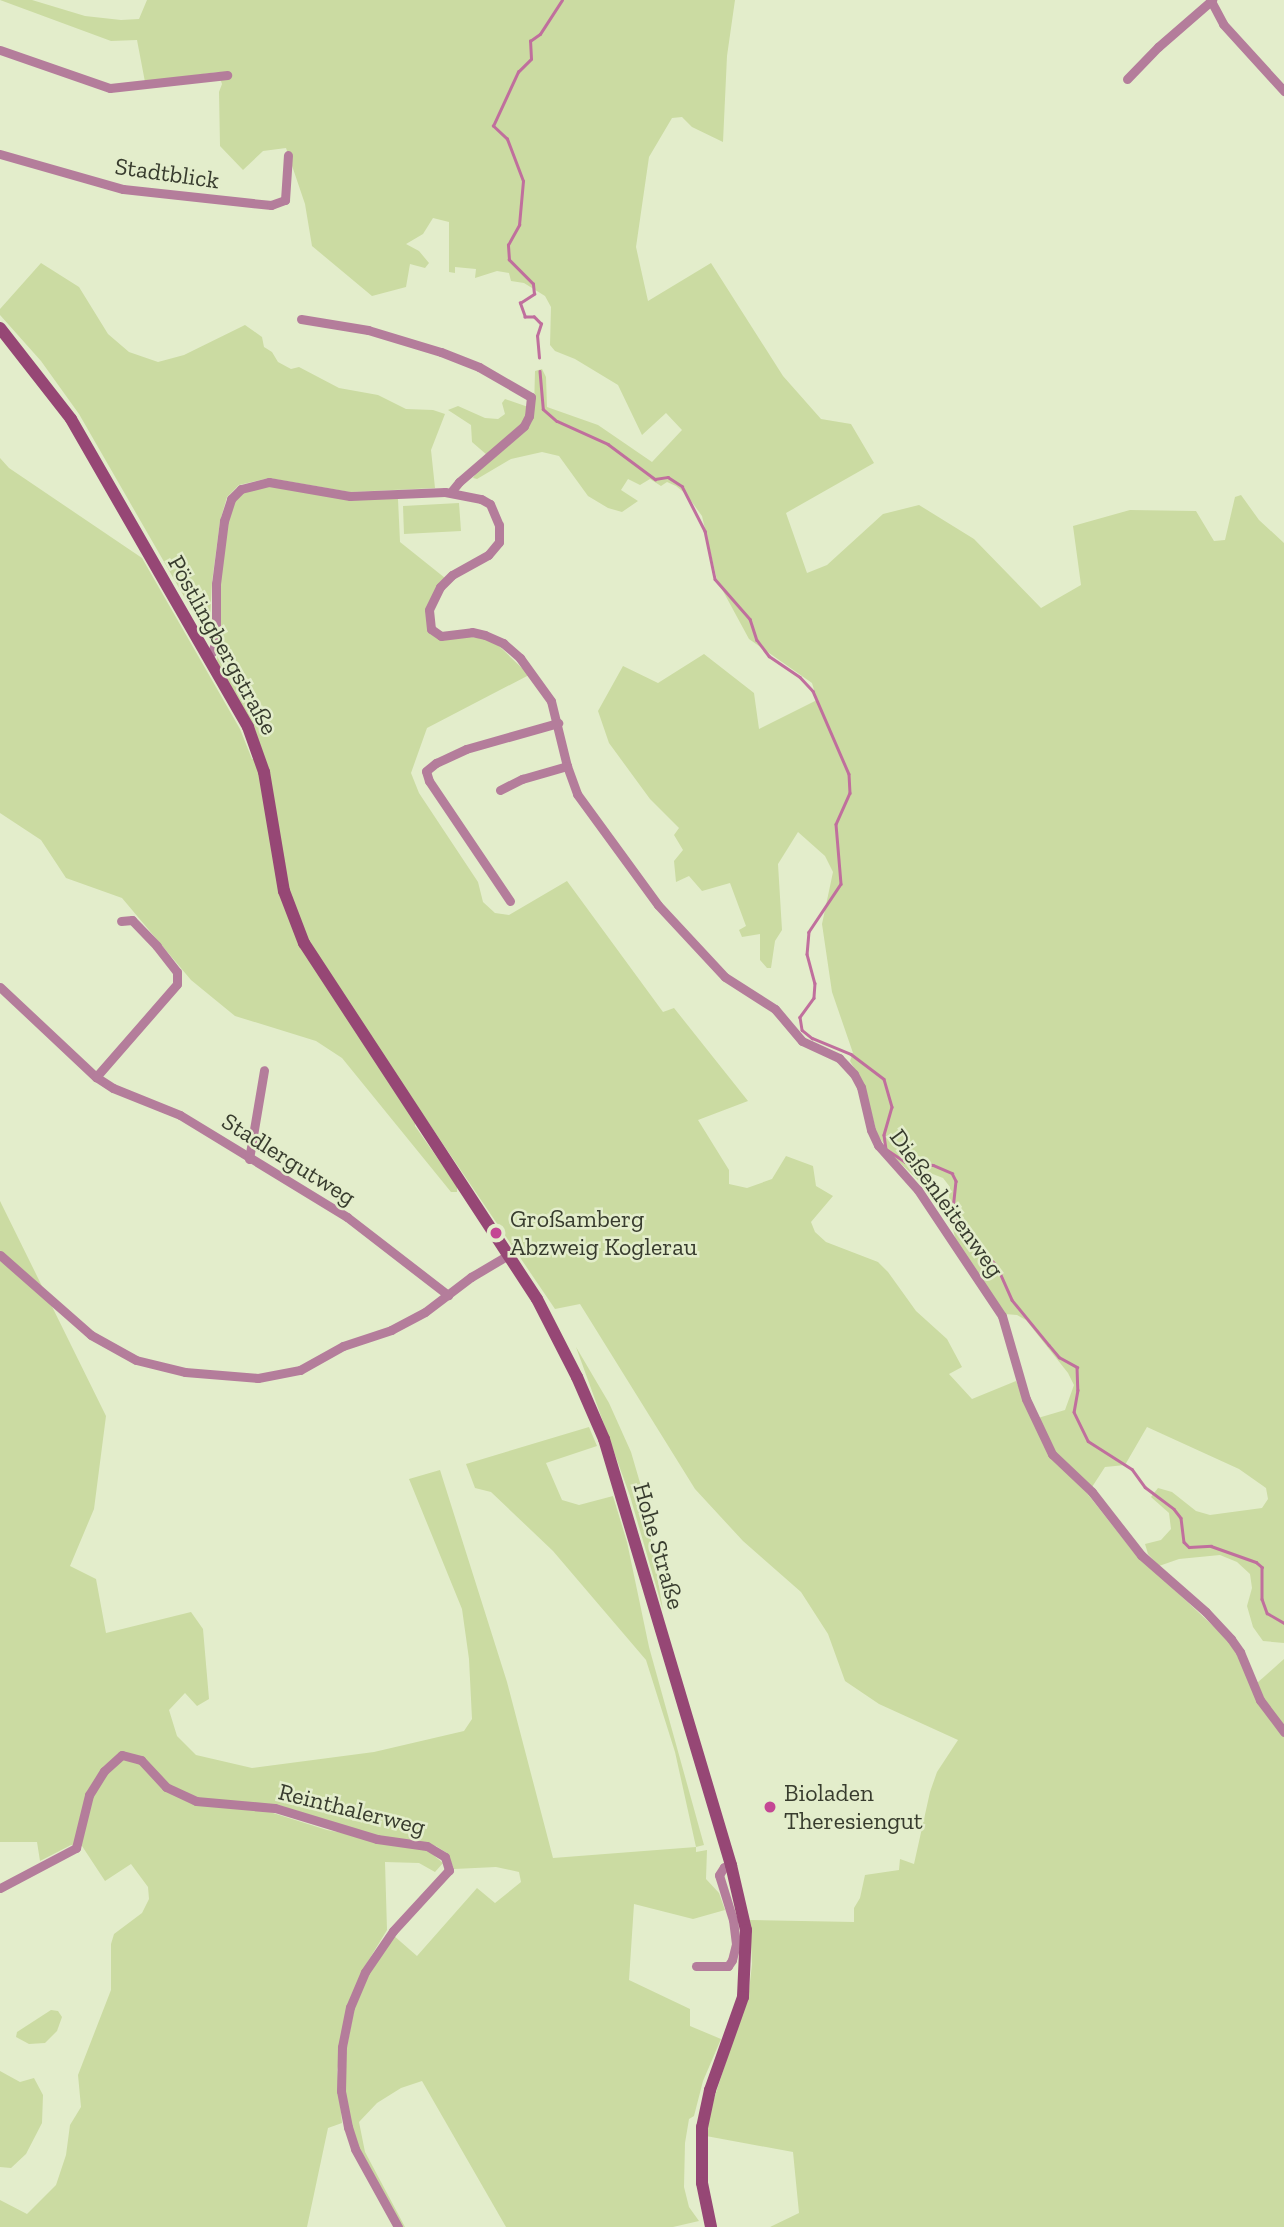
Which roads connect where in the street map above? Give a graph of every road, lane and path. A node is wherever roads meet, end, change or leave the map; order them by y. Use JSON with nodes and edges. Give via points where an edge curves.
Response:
{"nodes":[{"id":1,"x":1212,"y":1,"type":"edge"},
{"id":2,"x":0,"y":50,"type":"edge"},
{"id":3,"x":227,"y":75,"type":"dead end"},
{"id":4,"x":1127,"y":79,"type":"dead end"},
{"id":5,"x":1284,"y":91,"type":"edge"},
{"id":6,"x":0,"y":154,"type":"edge"},
{"id":7,"x":288,"y":155,"type":"dead end"},
{"id":8,"x":301,"y":319,"type":"dead end"},
{"id":9,"x":0,"y":328,"type":"edge"},
{"id":10,"x":451,"y":492,"type":"junction"},
{"id":11,"x":207,"y":655,"type":"junction"},
{"id":12,"x":558,"y":723,"type":"junction"},
{"id":13,"x":566,"y":766,"type":"junction"},
{"id":14,"x":500,"y":790,"type":"dead end"},
{"id":15,"x":510,"y":901,"type":"dead end"},
{"id":16,"x":121,"y":921,"type":"dead end"},
{"id":17,"x":0,"y":987,"type":"edge"},
{"id":18,"x":264,"y":1070,"type":"dead end"},
{"id":19,"x":96,"y":1077,"type":"junction"},
{"id":20,"x":249,"y":1158,"type":"junction"},
{"id":21,"x":510,"y":1254,"type":"junction"},
{"id":22,"x":0,"y":1255,"type":"edge"},
{"id":23,"x":448,"y":1295,"type":"junction"},
{"id":24,"x":1284,"y":1732,"type":"edge"},
{"id":25,"x":731,"y":1864,"type":"junction"},
{"id":26,"x":0,"y":1888,"type":"edge"},
{"id":27,"x":696,"y":1966,"type":"dead end"},
{"id":28,"x":398,"y":2227,"type":"edge"},
{"id":29,"x":711,"y":2227,"type":"edge"}],
"edges":[{"from":1,"to":4,"type":"street"},
{"from":1,"to":5,"type":"street","via":[[1223,24]]},
{"from":2,"to":3,"type":"street","via":[[110,88]]},
{"from":6,"to":7,"type":"street","name":"Stadtblick","via":[[123,189],[271,205],[285,200]]},
{"from":8,"to":10,"type":"street","via":[[368,330],[441,352],[479,367],[531,397],[524,426]]},
{"from":9,"to":11,"type":"main road","name":"Pöstlingbergstraße","via":[[71,419]]},
{"from":10,"to":11,"type":"street","name":"Dießenleitenweg","via":[[350,496],[269,482],[241,489],[230,499],[224,521],[216,584],[216,641]]},
{"from":10,"to":12,"type":"street","name":"Dießenleitenweg","via":[[491,504],[500,538],[493,551],[440,587],[430,607],[431,629],[441,636],[479,633],[507,646],[540,683]]},
{"from":11,"to":21,"type":"main road","name":"Pöstlingbergstraße","via":[[260,756],[284,891],[304,943]]},
{"from":12,"to":13,"type":"street","name":"Dießenleitenweg"},
{"from":12,"to":15,"type":"street","via":[[466,749],[426,771]]},
{"from":13,"to":14,"type":"street"},
{"from":13,"to":24,"type":"street","name":"Dießenleitenweg","via":[[583,804],[648,894],[693,944],[728,981],[775,1009],[799,1039],[839,1058],[854,1074],[878,1145],[918,1190],[1002,1316],[1026,1399],[1052,1454],[1092,1492],[1141,1555],[1231,1639],[1260,1700]]},
{"from":16,"to":19,"type":"street","via":[[132,920],[157,946],[177,972],[177,984]]},
{"from":17,"to":19,"type":"street","name":"Stadlergutweg"},
{"from":18,"to":20,"type":"street"},
{"from":19,"to":20,"type":"street","name":"Stadlergutweg","via":[[180,1115]]},
{"from":20,"to":23,"type":"street","name":"Stadlergutweg","via":[[358,1225]]},
{"from":21,"to":23,"type":"street"},
{"from":21,"to":25,"type":"main road","name":"Hohe Straße","via":[[559,1339],[604,1439]]},
{"from":22,"to":23,"type":"street","via":[[85,1330],[124,1354],[168,1369],[229,1377],[270,1378],[300,1370],[343,1346],[391,1330]]},
{"from":25,"to":27,"type":"street","name":"Hohe Straße","via":[[719,1875],[733,1920],[736,1944],[732,1961],[728,1966]]},
{"from":25,"to":29,"type":"main road","name":"Hohe Straße","via":[[746,1930],[746,1978],[702,2127],[702,2183]]},
{"from":26,"to":28,"type":"street","name":"Reinthalerweg","via":[[76,1848],[89,1795],[104,1771],[122,1755],[141,1760],[166,1787],[197,1801],[275,1808],[377,1839],[427,1846],[445,1857],[449,1870],[393,1931],[365,1972],[350,2007],[342,2047],[341,2091],[348,2127]]}]}
